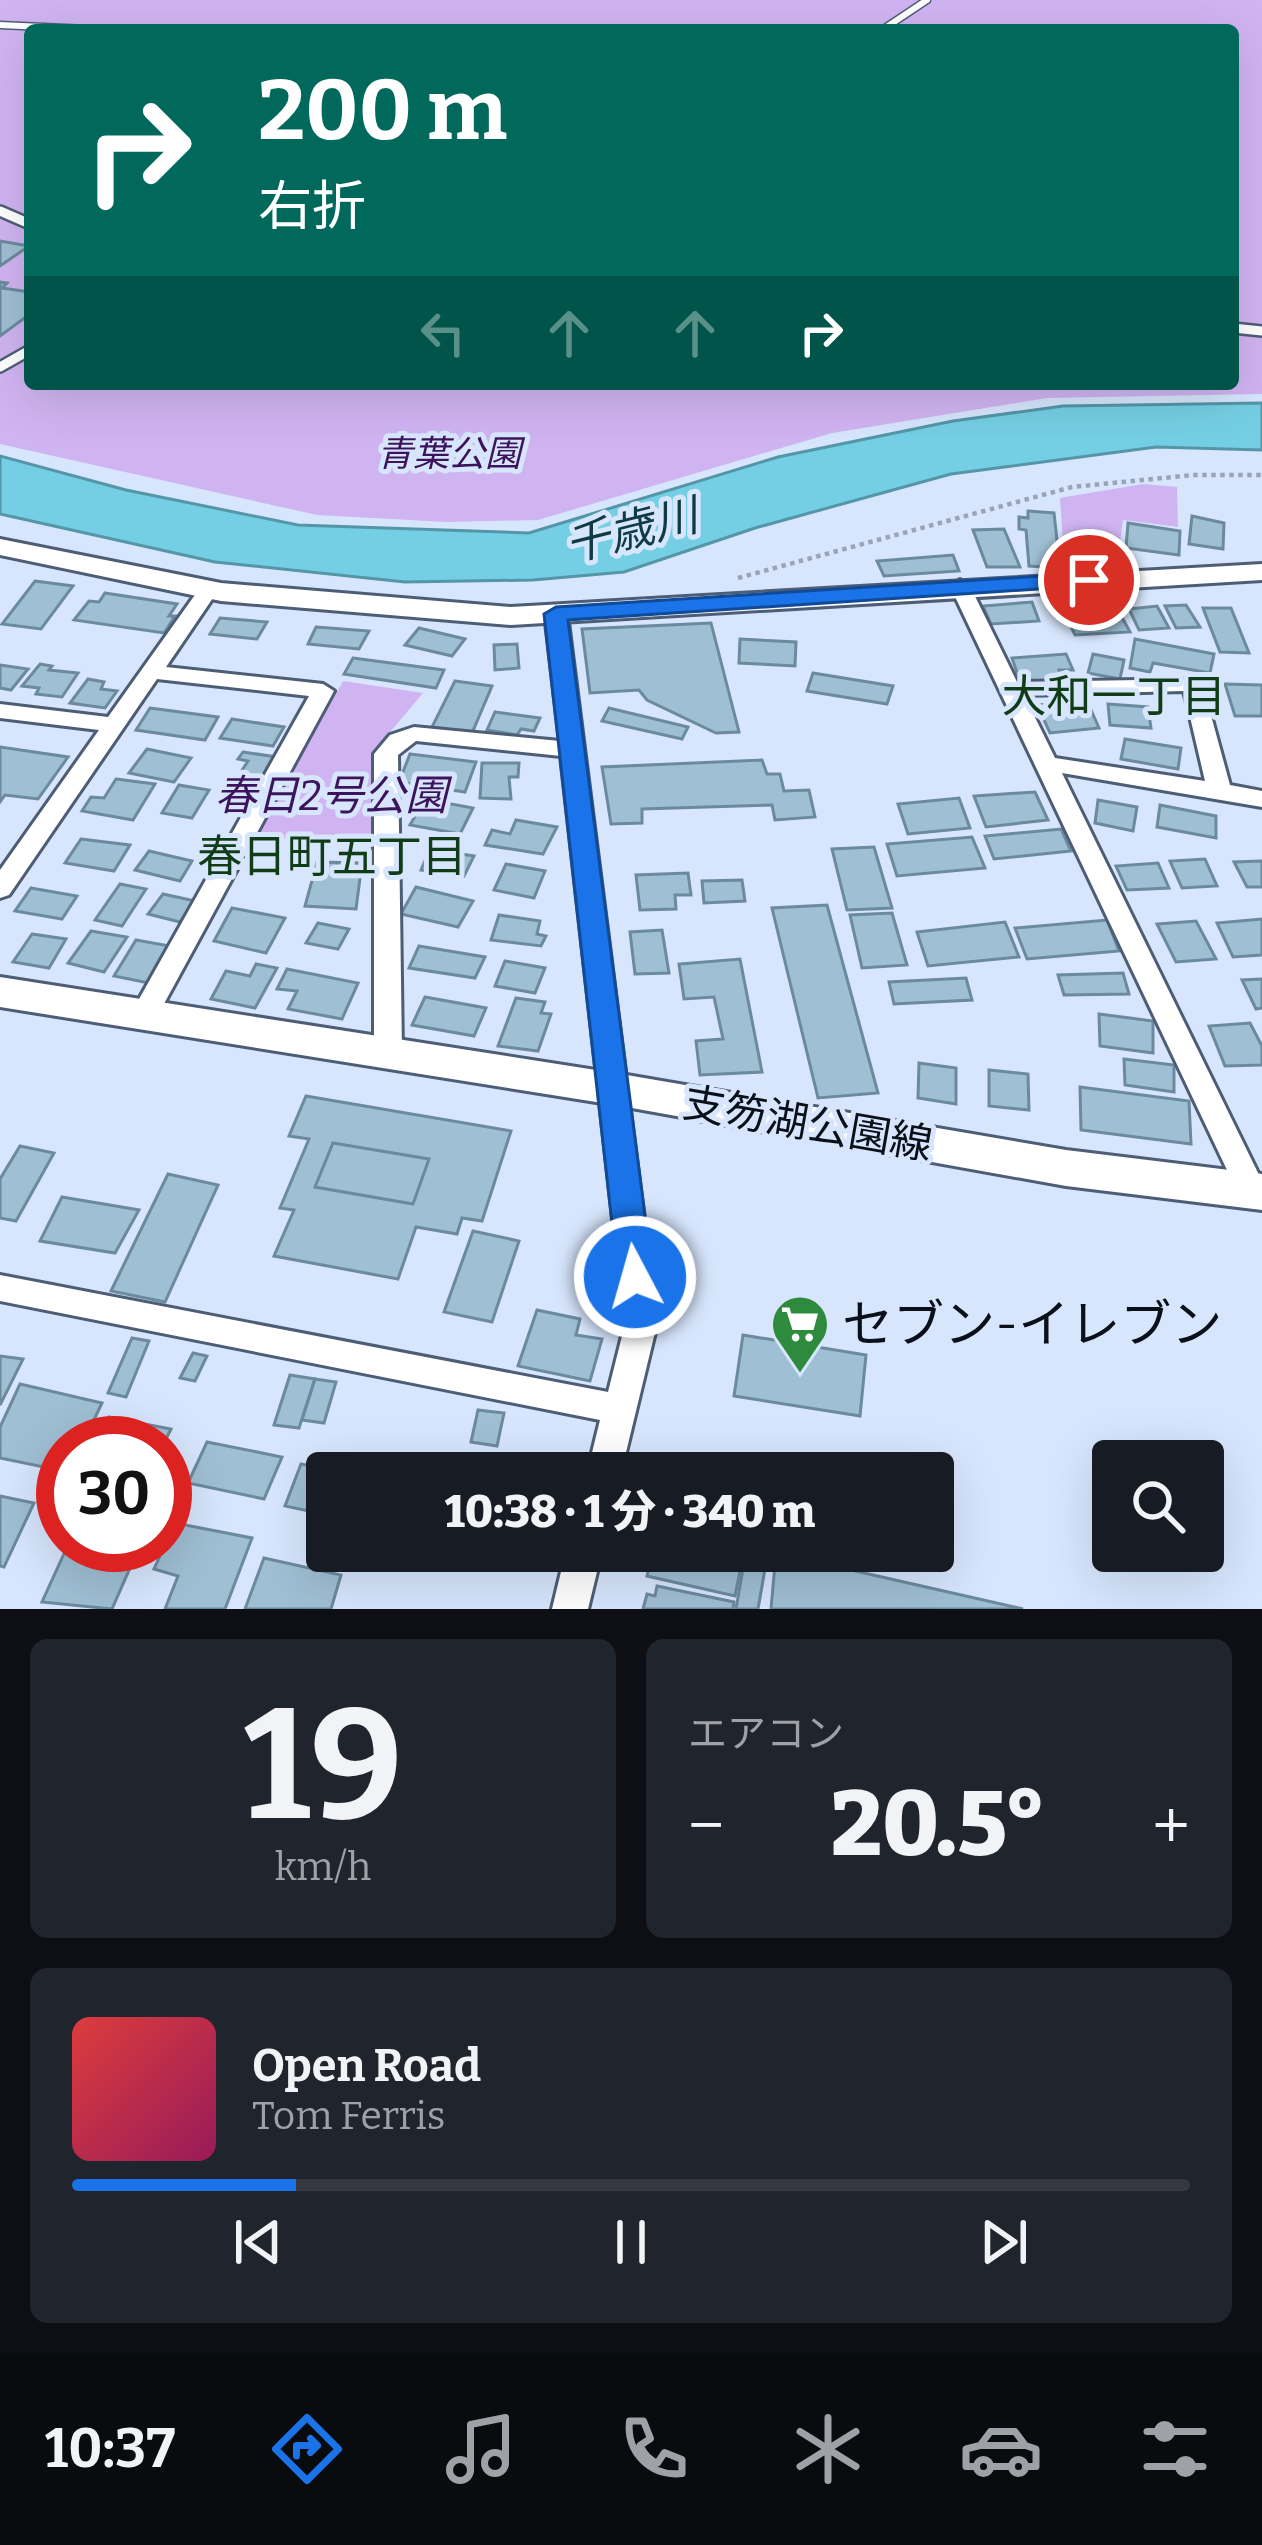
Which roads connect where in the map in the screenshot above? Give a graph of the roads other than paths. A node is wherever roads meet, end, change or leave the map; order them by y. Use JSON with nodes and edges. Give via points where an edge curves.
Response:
{"nodes":[{"id":1,"x":927,"y":0,"type":"edge"},
{"id":2,"x":891,"y":24,"type":"edge"},
{"id":3,"x":0,"y":547,"type":"edge"},
{"id":4,"x":1262,"y":572,"type":"edge"},
{"id":5,"x":960,"y":586,"type":"junction"},
{"id":6,"x":209,"y":590,"type":"junction"},
{"id":7,"x":556,"y":614,"type":"junction"},
{"id":8,"x":152,"y":672,"type":"junction"},
{"id":9,"x":1009,"y":689,"type":"junction"},
{"id":10,"x":0,"y":711,"type":"edge"},
{"id":11,"x":115,"y":725,"type":"junction"},
{"id":12,"x":572,"y":750,"type":"junction"},
{"id":13,"x":1046,"y":765,"type":"junction"},
{"id":14,"x":1219,"y":791,"type":"junction"},
{"id":15,"x":1262,"y":799,"type":"edge"},
{"id":16,"x":0,"y":889,"type":"edge"},
{"id":17,"x":0,"y":992,"type":"edge"},
{"id":18,"x":143,"y":1017,"type":"junction"},
{"id":19,"x":388,"y":1054,"type":"junction"},
{"id":20,"x":614,"y":1089,"type":"junction"},
{"id":21,"x":1257,"y":1191,"type":"edge"},
{"id":22,"x":0,"y":1288,"type":"edge"},
{"id":23,"x":620,"y":1409,"type":"junction"},
{"id":24,"x":609,"y":1452,"type":"edge"},
{"id":25,"x":579,"y":1572,"type":"edge"},
{"id":26,"x":570,"y":1609,"type":"edge"}],
"edges":[{"from":1,"to":2,"type":"lane"},
{"from":3,"to":6,"type":"street"},
{"from":4,"to":5,"type":"street"},
{"from":5,"to":7,"type":"street"},
{"from":5,"to":9,"type":"street"},
{"from":6,"to":7,"type":"street"},
{"from":6,"to":8,"type":"street"},
{"from":7,"to":12,"type":"street"},
{"from":8,"to":11,"type":"street"},
{"from":8,"to":18,"type":"street","via":[[323,691]]},
{"from":9,"to":13,"type":"street"},
{"from":9,"to":14,"type":"street","via":[[1193,684]]},
{"from":10,"to":11,"type":"street"},
{"from":11,"to":16,"type":"street"},
{"from":12,"to":19,"type":"street","via":[[414,734],[386,754]]},
{"from":12,"to":20,"type":"street"},
{"from":13,"to":14,"type":"street"},
{"from":13,"to":21,"type":"street"},
{"from":14,"to":15,"type":"street"},
{"from":17,"to":18,"type":"main road","name":"支笏湖公園線"},
{"from":18,"to":19,"type":"main road","name":"支笏湖公園線"},
{"from":19,"to":20,"type":"main road","name":"支笏湖公園線"},
{"from":20,"to":21,"type":"main road","name":"支笏湖公園線","via":[[1066,1168]]},
{"from":20,"to":23,"type":"street","via":[[640,1324]]},
{"from":22,"to":23,"type":"street"},
{"from":23,"to":24,"type":"street"},
{"from":25,"to":26,"type":"street"}]}
